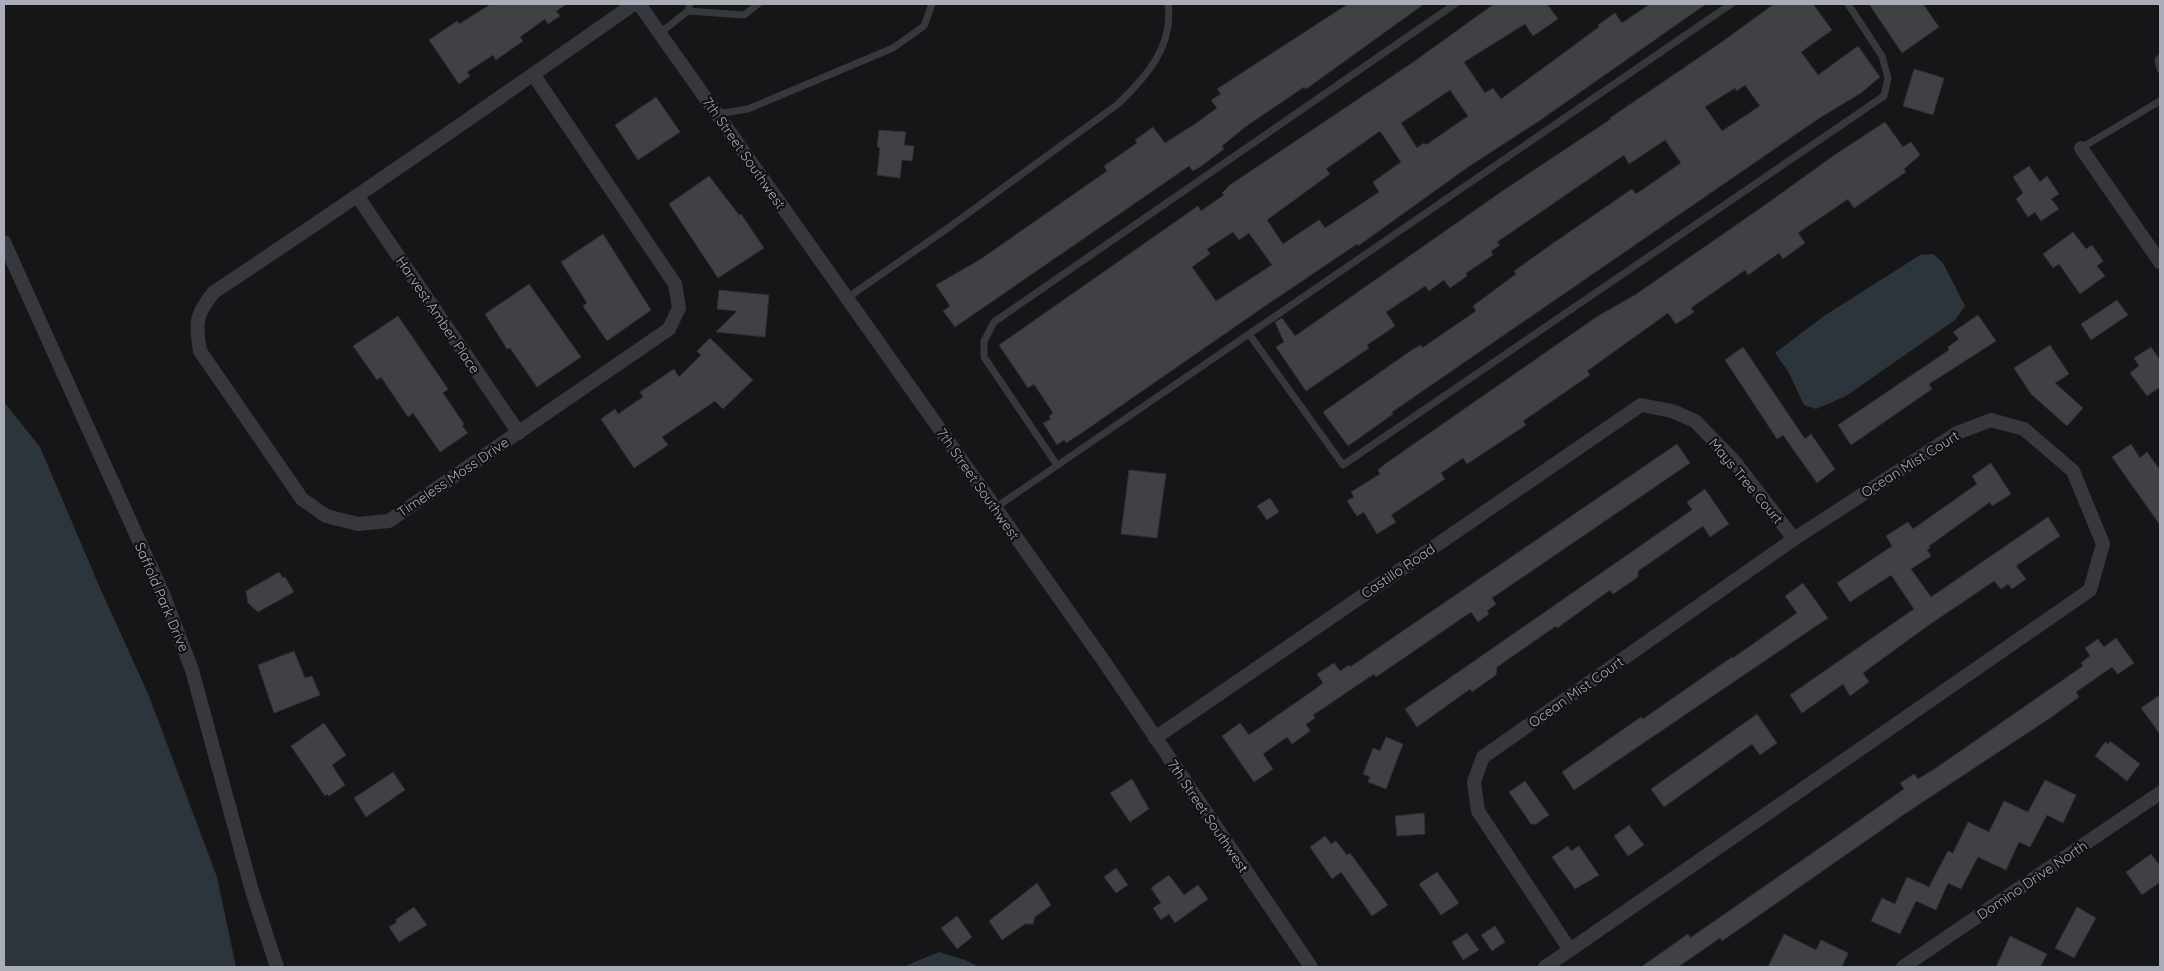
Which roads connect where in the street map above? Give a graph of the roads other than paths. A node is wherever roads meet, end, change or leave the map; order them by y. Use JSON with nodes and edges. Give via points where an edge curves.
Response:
{"nodes":[{"id":1,"x":634,"y":4,"type":"edge"},
{"id":2,"x":639,"y":4,"type":"edge"},
{"id":3,"x":758,"y":4,"type":"edge"},
{"id":4,"x":932,"y":4,"type":"edge"},
{"id":5,"x":1168,"y":4,"type":"edge"},
{"id":6,"x":1455,"y":4,"type":"edge"},
{"id":7,"x":1731,"y":4,"type":"edge"},
{"id":8,"x":1848,"y":4,"type":"edge"},
{"id":9,"x":689,"y":7,"type":"edge"},
{"id":10,"x":660,"y":33,"type":"junction"},
{"id":11,"x":2160,"y":58,"type":"edge"},
{"id":12,"x":2160,"y":69,"type":"edge"},
{"id":13,"x":534,"y":74,"type":"junction"},
{"id":14,"x":2160,"y":101,"type":"edge"},
{"id":15,"x":717,"y":114,"type":"junction"},
{"id":16,"x":2081,"y":148,"type":"joint"},
{"id":17,"x":358,"y":197,"type":"junction"},
{"id":18,"x":4,"y":242,"type":"edge"},
{"id":19,"x":2160,"y":262,"type":"edge"},
{"id":20,"x":847,"y":298,"type":"junction"},
{"id":21,"x":1249,"y":334,"type":"junction"},
{"id":22,"x":1641,"y":405,"type":"joint"},
{"id":23,"x":519,"y":433,"type":"junction"},
{"id":24,"x":1057,"y":465,"type":"junction"},
{"id":25,"x":995,"y":508,"type":"junction"},
{"id":26,"x":1794,"y":539,"type":"junction"},
{"id":27,"x":1155,"y":738,"type":"junction"},
{"id":28,"x":2160,"y":793,"type":"edge"},
{"id":29,"x":1570,"y":950,"type":"junction"},
{"id":30,"x":278,"y":967,"type":"edge"},
{"id":31,"x":1311,"y":967,"type":"edge"},
{"id":32,"x":1545,"y":967,"type":"edge"},
{"id":33,"x":1903,"y":967,"type":"edge"}],
"edges":[{"from":1,"to":13,"type":"street","name":"Timeless Moss Drive"},
{"from":2,"to":10,"type":"street","name":"7th Street Southwest"},
{"from":3,"to":9,"type":"lane","via":[[744,15]]},
{"from":4,"to":15,"type":"lane","via":[[924,26],[893,48],[748,109]]},
{"from":5,"to":20,"type":"lane","via":[[1169,16],[1161,52],[1142,81],[1118,104]]},
{"from":6,"to":24,"type":"lane","via":[[994,322],[984,341],[984,357]]},
{"from":7,"to":21,"type":"lane"},
{"from":8,"to":21,"type":"lane","via":[[1882,56],[1888,78],[1884,96],[1343,465]]},
{"from":9,"to":10,"type":"lane"},
{"from":10,"to":15,"type":"street","name":"7th Street Southwest"},
{"from":11,"to":12,"type":"lane"},
{"from":13,"to":17,"type":"street","name":"Timeless Moss Drive"},
{"from":13,"to":23,"type":"street","name":"Timeless Moss Drive","via":[[676,284],[679,308],[669,329]]},
{"from":14,"to":16,"type":"lane"},
{"from":15,"to":20,"type":"street","name":"7th Street Southwest"},
{"from":16,"to":19,"type":"street"},
{"from":17,"to":23,"type":"street","name":"Harvest Amber Place"},
{"from":17,"to":23,"type":"street","name":"Timeless Moss Drive","via":[[214,292],[200,310],[196,332],[200,350],[302,499],[326,516],[358,524],[389,521]]},
{"from":18,"to":30,"type":"street","name":"Saffold Park Drive","via":[[162,594],[192,670],[252,891]]},
{"from":20,"to":25,"type":"street","name":"7th Street Southwest"},
{"from":21,"to":24,"type":"lane"},
{"from":22,"to":26,"type":"street","name":"Mays Tree Court","via":[[1672,411],[1695,421],[1734,461]]},
{"from":22,"to":27,"type":"street","name":"Castillo Road"},
{"from":24,"to":25,"type":"lane"},
{"from":25,"to":27,"type":"street","name":"7th Street Southwest"},
{"from":26,"to":29,"type":"street","name":"Ocean Mist Court","via":[[1484,757],[1474,782],[1478,811]]},
{"from":26,"to":29,"type":"street","name":"Ocean Mist Court","via":[[1957,433],[1991,420],[2024,429],[2073,471],[2104,544],[2090,590]]},
{"from":27,"to":31,"type":"street","name":"7th Street Southwest"},
{"from":28,"to":33,"type":"street","name":"Domino Drive North"},
{"from":29,"to":32,"type":"street","name":"Ocean Mist Court"}]}
